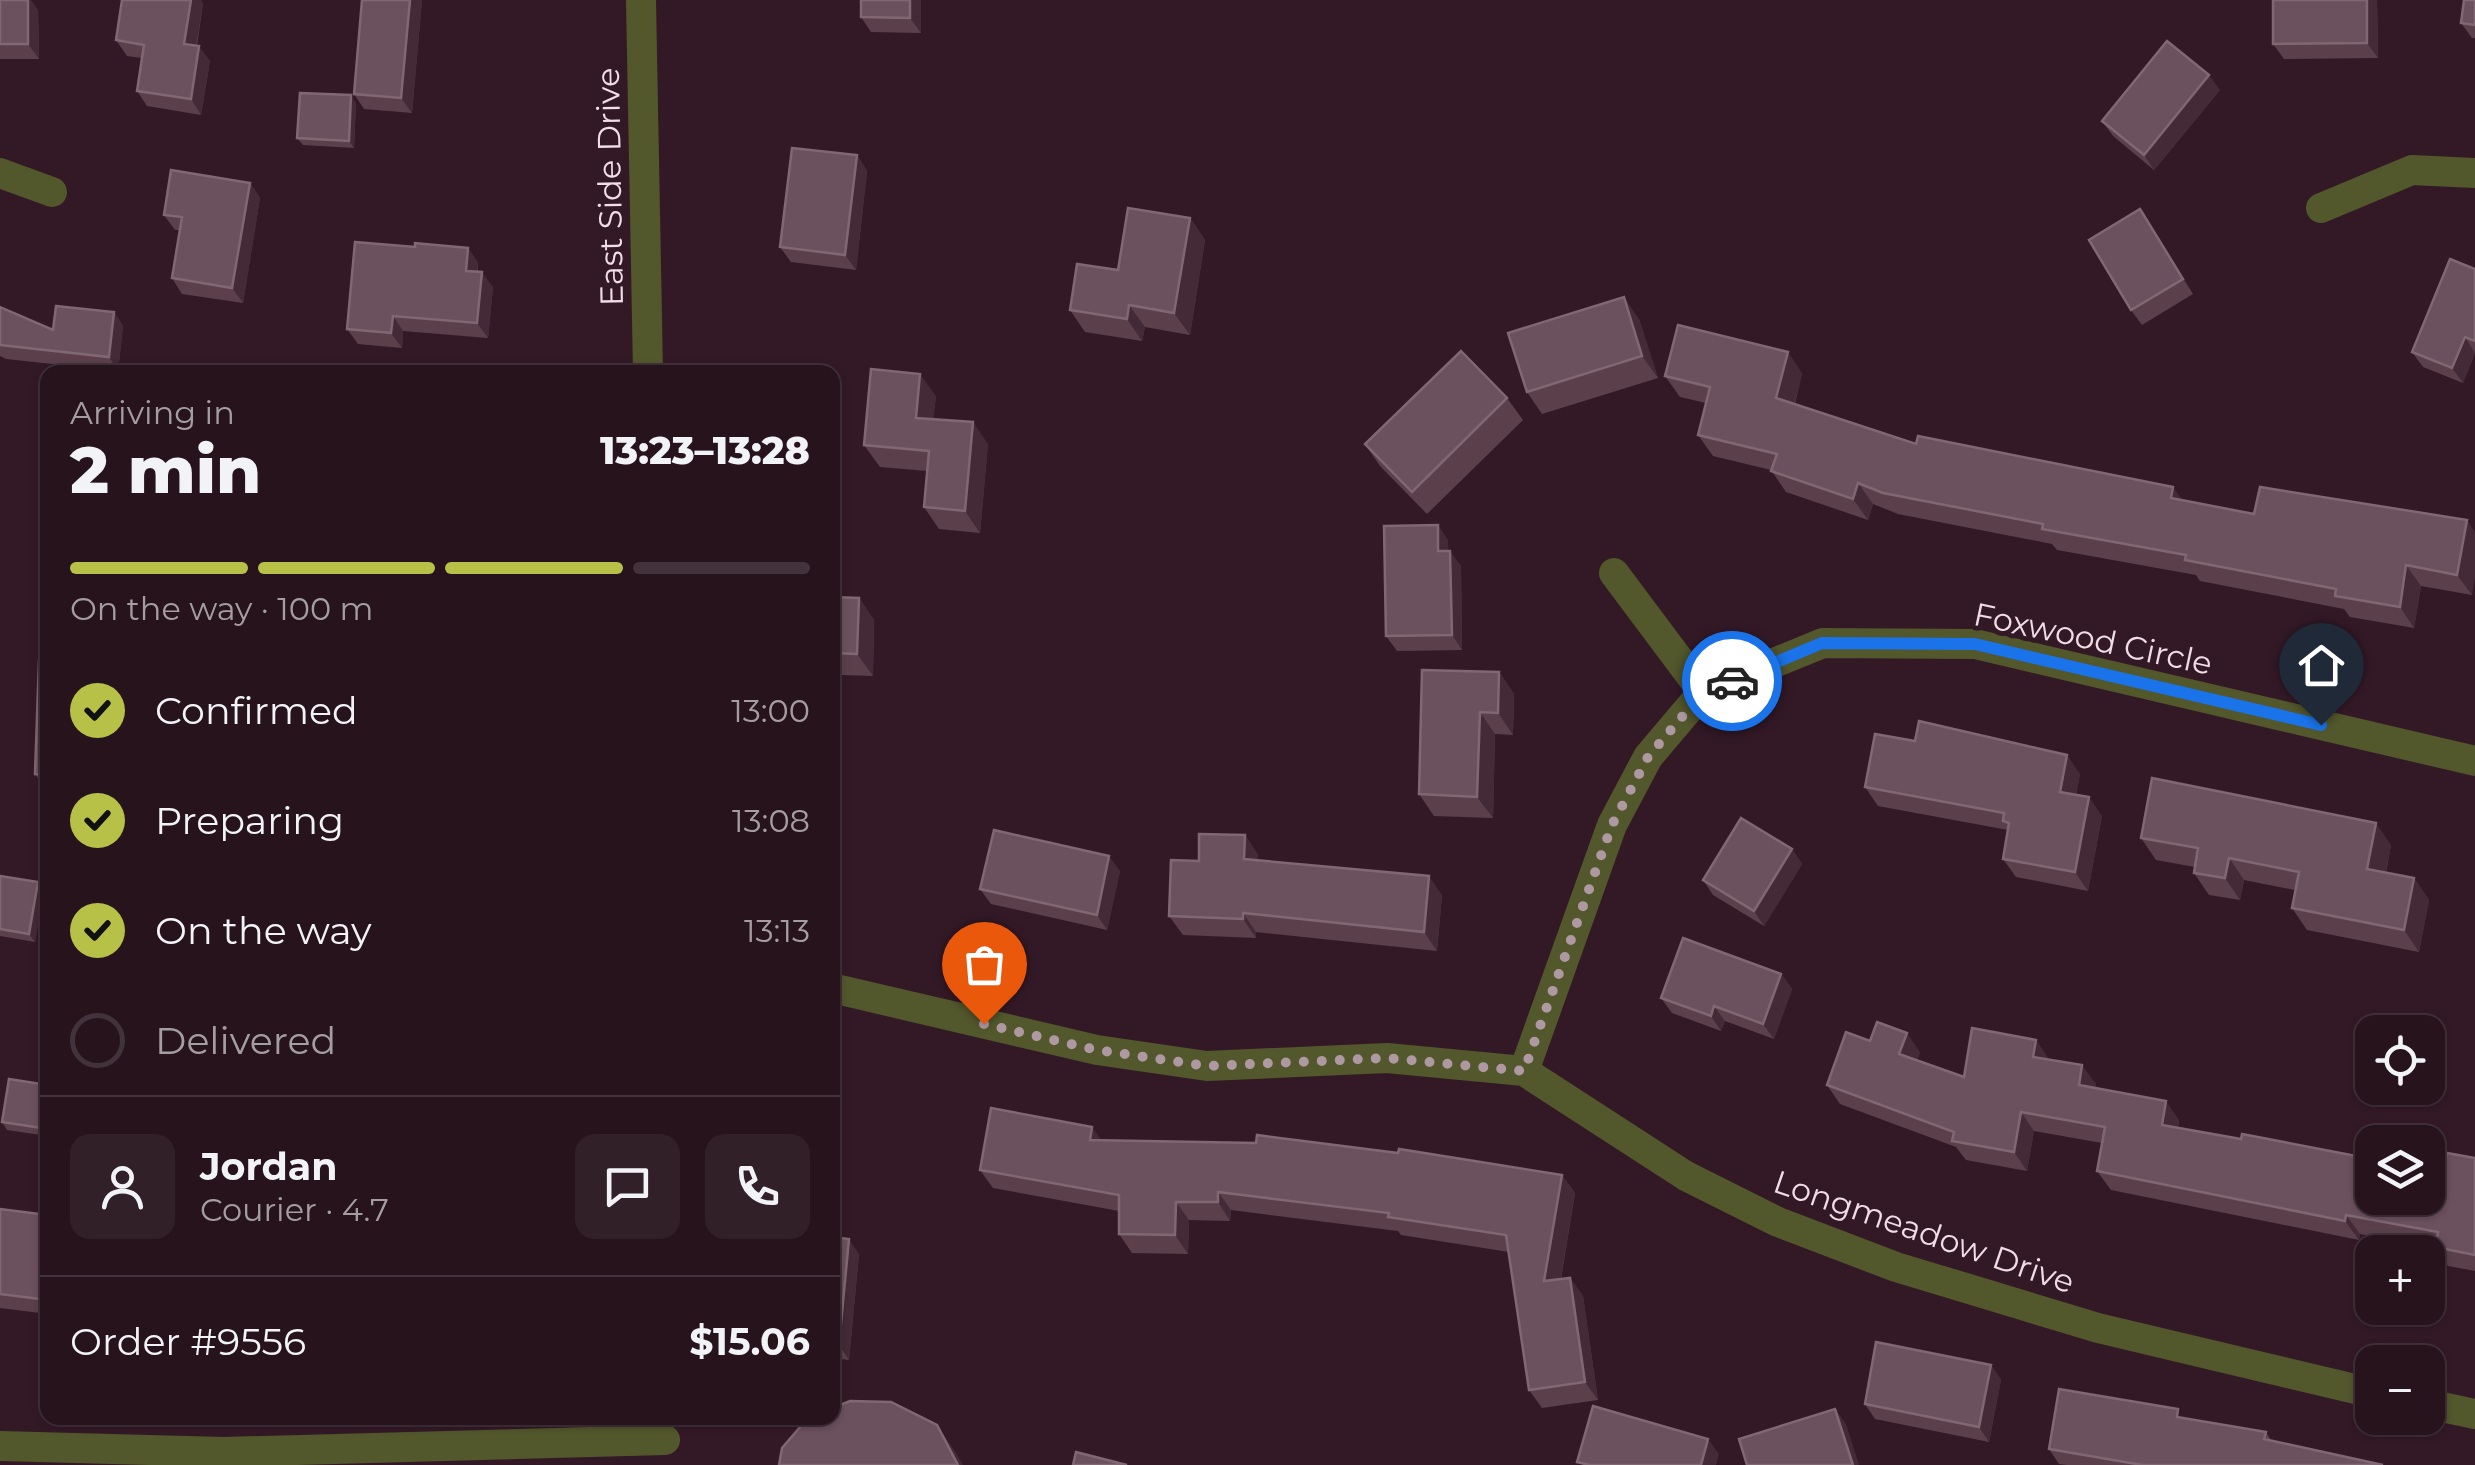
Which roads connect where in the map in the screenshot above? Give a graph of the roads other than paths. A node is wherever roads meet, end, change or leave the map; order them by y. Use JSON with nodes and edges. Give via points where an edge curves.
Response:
{"nodes":[{"id":1,"x":641,"y":0,"type":"edge"},
{"id":2,"x":0,"y":173,"type":"edge"},
{"id":3,"x":2475,"y":174,"type":"edge"},
{"id":4,"x":52,"y":192,"type":"dead end"},
{"id":5,"x":2321,"y":208,"type":"dead end"},
{"id":6,"x":648,"y":365,"type":"edge"},
{"id":7,"x":1614,"y":572,"type":"dead end"},
{"id":8,"x":1703,"y":692,"type":"junction"},
{"id":9,"x":2475,"y":761,"type":"edge"},
{"id":10,"x":840,"y":990,"type":"edge"},
{"id":11,"x":1524,"y":1071,"type":"junction"},
{"id":12,"x":2355,"y":1389,"type":"edge"},
{"id":13,"x":2445,"y":1408,"type":"edge"},
{"id":14,"x":2475,"y":1414,"type":"edge"},
{"id":15,"x":665,"y":1441,"type":"edge"},
{"id":16,"x":0,"y":1446,"type":"edge"}],
"edges":[{"from":1,"to":6,"type":"street","name":"East Side Drive"},
{"from":2,"to":4,"type":"street"},
{"from":3,"to":5,"type":"street","via":[[2412,170]]},
{"from":7,"to":8,"type":"street"},
{"from":8,"to":9,"type":"street","name":"Foxwood Circle","via":[[1822,643],[1975,644]]},
{"from":8,"to":11,"type":"street","name":"Foxwood Circle","via":[[1648,757],[1612,825]]},
{"from":10,"to":11,"type":"street","name":"Longmeadow Drive","via":[[1097,1050],[1207,1066],[1387,1058]]},
{"from":11,"to":12,"type":"street","name":"Longmeadow Drive","via":[[1686,1176],[1812,1235],[2098,1328]]},
{"from":13,"to":14,"type":"street"},
{"from":15,"to":16,"type":"street","via":[[224,1452]]}]}
